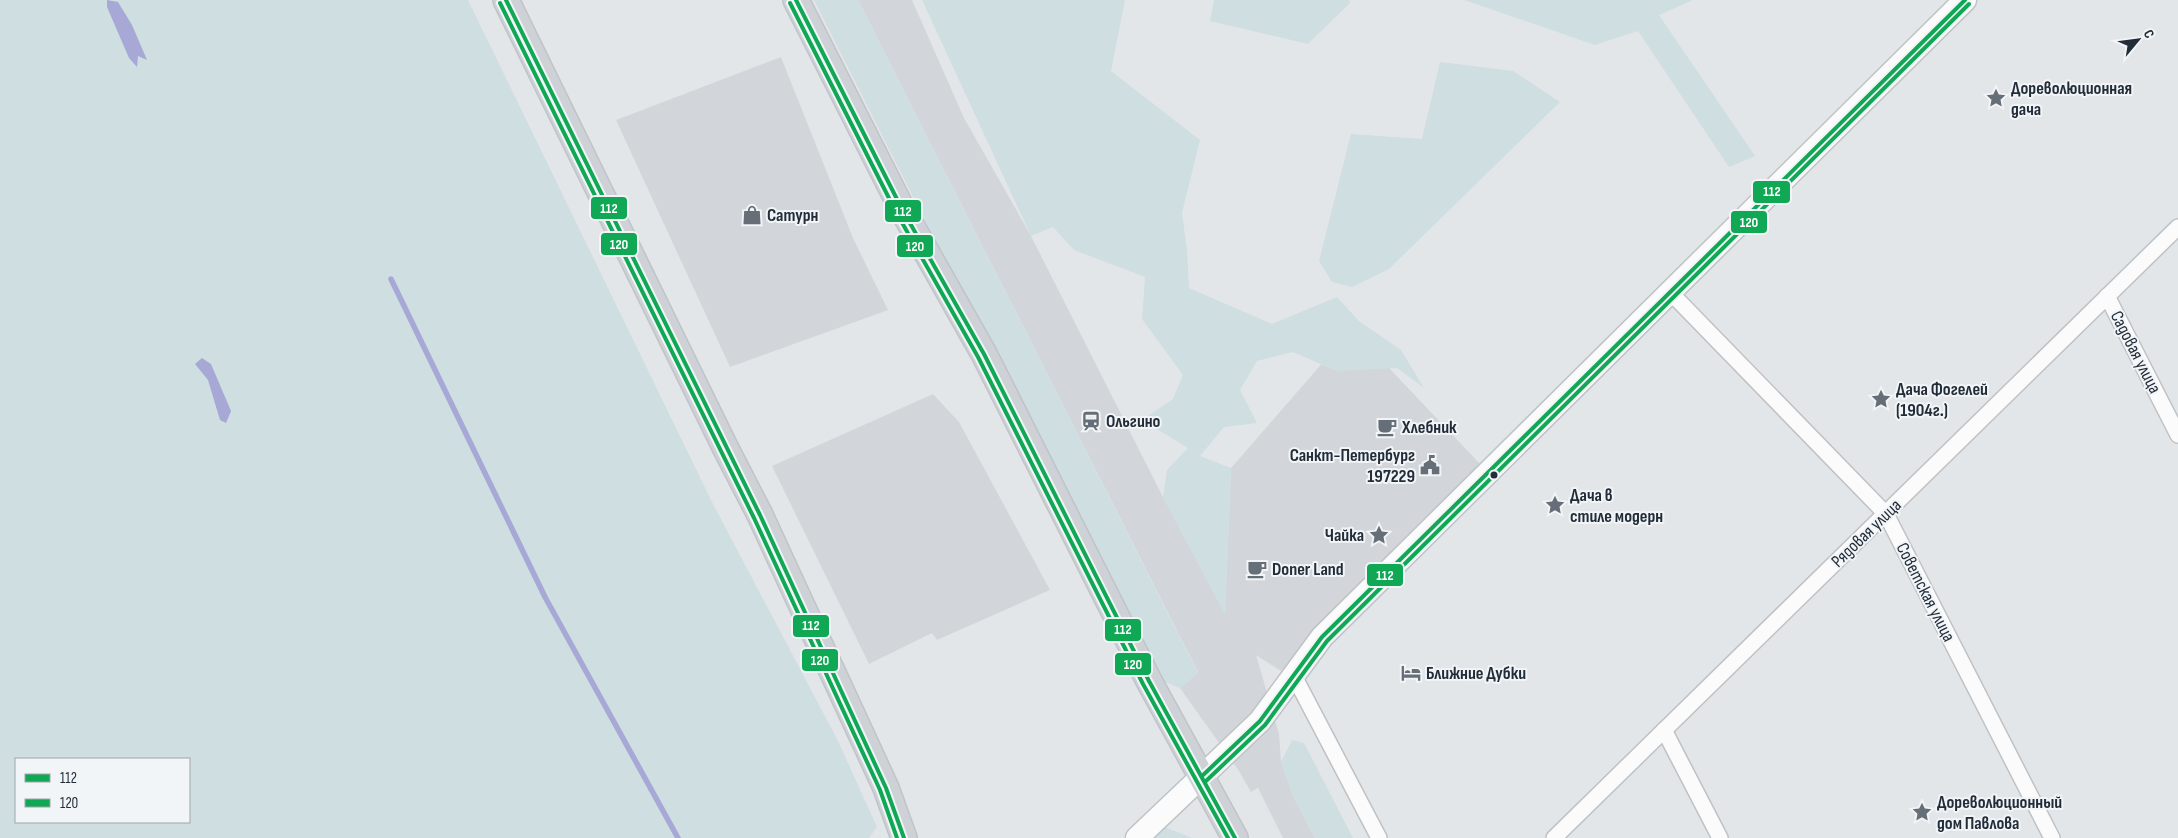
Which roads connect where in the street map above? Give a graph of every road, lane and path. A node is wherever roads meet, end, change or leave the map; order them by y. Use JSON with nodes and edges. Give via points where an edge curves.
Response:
{"nodes":[{"id":1,"x":506,"y":0,"type":"edge"},
{"id":2,"x":796,"y":0,"type":"edge"},
{"id":3,"x":1965,"y":0,"type":"edge"},
{"id":4,"x":2178,"y":227,"type":"edge"},
{"id":5,"x":1670,"y":292,"type":"junction"},
{"id":6,"x":2107,"y":296,"type":"junction"},
{"id":7,"x":2178,"y":435,"type":"edge"},
{"id":8,"x":1886,"y":514,"type":"junction"},
{"id":9,"x":1294,"y":676,"type":"junction"},
{"id":10,"x":1664,"y":730,"type":"junction"},
{"id":11,"x":1202,"y":776,"type":"junction"},
{"id":12,"x":904,"y":838,"type":"edge"},
{"id":13,"x":1137,"y":838,"type":"edge"},
{"id":14,"x":1235,"y":838,"type":"edge"},
{"id":15,"x":1378,"y":838,"type":"edge"},
{"id":16,"x":1554,"y":838,"type":"edge"},
{"id":17,"x":1720,"y":838,"type":"edge"},
{"id":18,"x":2052,"y":838,"type":"edge"}],
"edges":[{"from":1,"to":12,"type":"main road","via":[[760,515],[886,788]]},
{"from":2,"to":11,"type":"main road","via":[[902,209],[984,354],[1149,681]]},
{"from":3,"to":5,"type":"main road"},
{"from":4,"to":6,"type":"street","name":"Рядовая улица"},
{"from":5,"to":8,"type":"street","name":"Советская улица"},
{"from":5,"to":9,"type":"main road","via":[[1322,637]]},
{"from":6,"to":7,"type":"street","name":"Садовая улица"},
{"from":6,"to":8,"type":"street","name":"Рядовая улица"},
{"from":8,"to":10,"type":"street","name":"Рядовая улица"},
{"from":8,"to":18,"type":"street","name":"Советская улица"},
{"from":9,"to":11,"type":"main road","via":[[1260,721]]},
{"from":9,"to":15,"type":"street"},
{"from":10,"to":16,"type":"street","name":"Рядовая улица"},
{"from":10,"to":17,"type":"street"},
{"from":11,"to":13,"type":"main road"},
{"from":11,"to":14,"type":"main road"}]}
